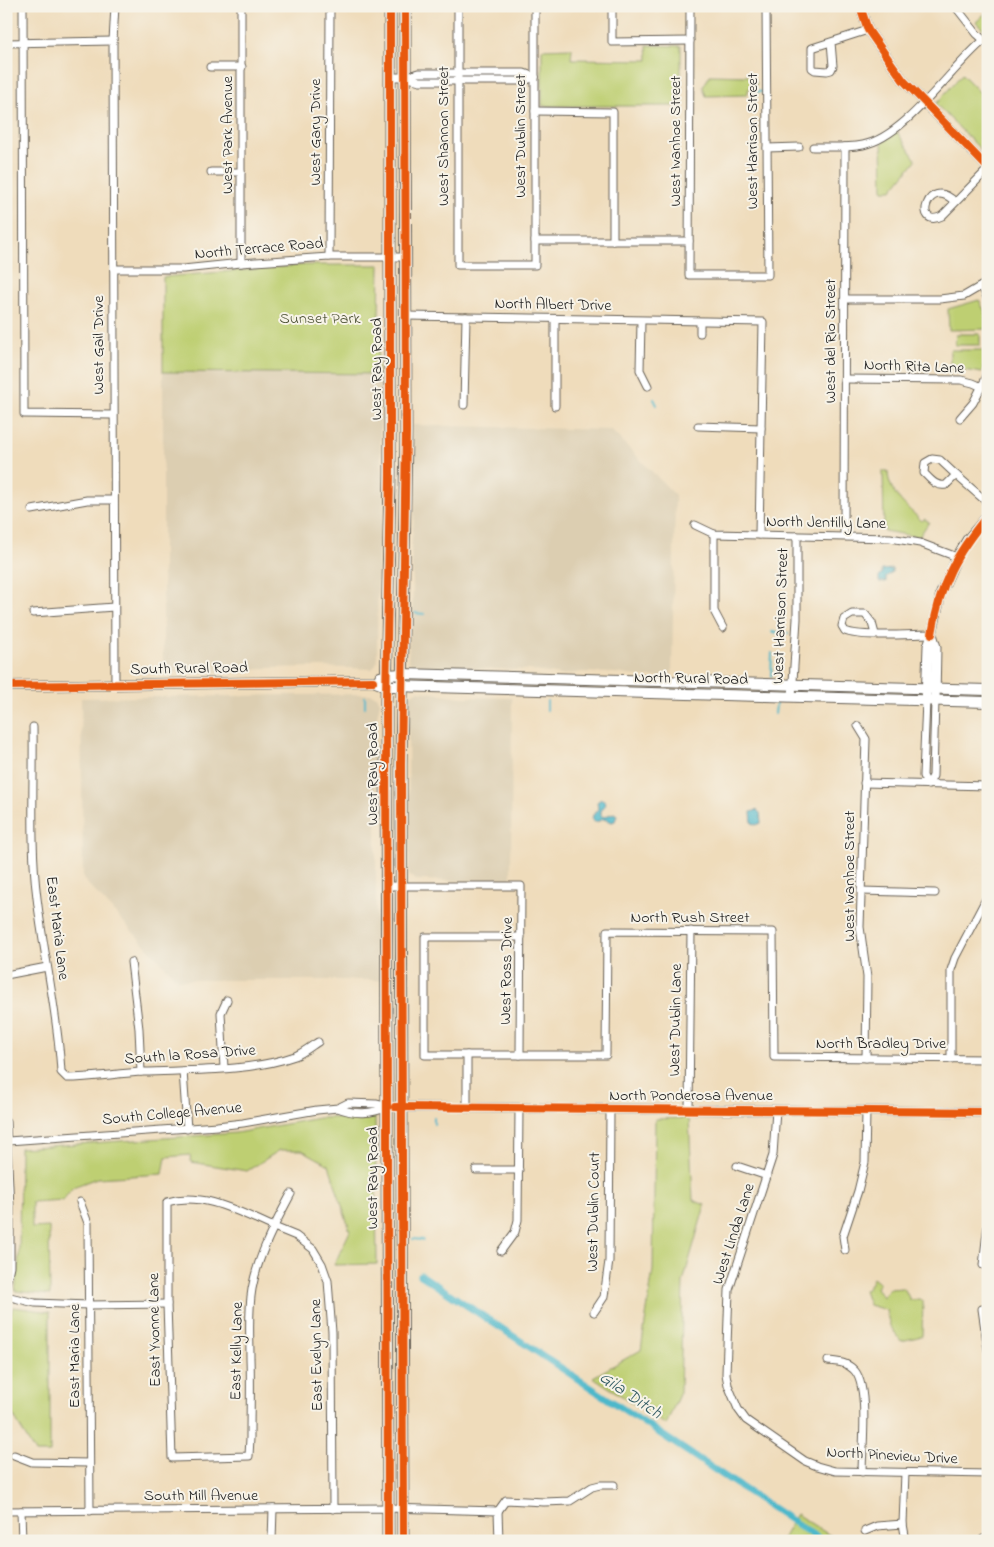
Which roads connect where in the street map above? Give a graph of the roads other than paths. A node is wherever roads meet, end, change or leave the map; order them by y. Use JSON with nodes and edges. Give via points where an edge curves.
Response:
{"nodes":[{"id":1,"x":23,"y":6,"type":"edge"},
{"id":2,"x":115,"y":6,"type":"edge"},
{"id":3,"x":241,"y":6,"type":"edge"},
{"id":4,"x":330,"y":6,"type":"edge"},
{"id":5,"x":390,"y":6,"type":"edge"},
{"id":6,"x":405,"y":6,"type":"edge"},
{"id":7,"x":458,"y":6,"type":"edge"},
{"id":8,"x":535,"y":6,"type":"edge"},
{"id":9,"x":612,"y":6,"type":"edge"},
{"id":10,"x":690,"y":6,"type":"edge"},
{"id":11,"x":766,"y":6,"type":"edge"},
{"id":12,"x":860,"y":6,"type":"edge"},
{"id":13,"x":955,"y":6,"type":"edge"},
{"id":14,"x":868,"y":30,"type":"junction"},
{"id":15,"x":113,"y":41,"type":"junction"},
{"id":16,"x":690,"y":41,"type":"junction"},
{"id":17,"x":831,"y":42,"type":"junction"},
{"id":18,"x":23,"y":43,"type":"junction"},
{"id":19,"x":986,"y":43,"type":"edge"},
{"id":20,"x":6,"y":44,"type":"edge"},
{"id":21,"x":210,"y":67,"type":"dead end"},
{"id":22,"x":242,"y":67,"type":"junction"},
{"id":23,"x":390,"y":77,"type":"junction"},
{"id":24,"x":405,"y":77,"type":"junction"},
{"id":25,"x":458,"y":77,"type":"junction"},
{"id":26,"x":535,"y":77,"type":"junction"},
{"id":27,"x":923,"y":102,"type":"junction"},
{"id":28,"x":535,"y":111,"type":"junction"},
{"id":29,"x":798,"y":147,"type":"dead end"},
{"id":30,"x":814,"y":147,"type":"dead end"},
{"id":31,"x":845,"y":147,"type":"junction"},
{"id":32,"x":767,"y":148,"type":"junction"},
{"id":33,"x":988,"y":168,"type":"edge"},
{"id":34,"x":210,"y":172,"type":"dead end"},
{"id":35,"x":241,"y":172,"type":"junction"},
{"id":36,"x":955,"y":202,"type":"dead end"},
{"id":37,"x":535,"y":241,"type":"junction"},
{"id":38,"x":613,"y":241,"type":"junction"},
{"id":39,"x":690,"y":241,"type":"junction"},
{"id":40,"x":329,"y":257,"type":"junction"},
{"id":41,"x":390,"y":257,"type":"junction"},
{"id":42,"x":406,"y":257,"type":"junction"},
{"id":43,"x":241,"y":263,"type":"junction"},
{"id":44,"x":535,"y":265,"type":"joint"},
{"id":45,"x":114,"y":269,"type":"junction"},
{"id":46,"x":690,"y":276,"type":"joint"},
{"id":47,"x":985,"y":284,"type":"edge"},
{"id":48,"x":844,"y":299,"type":"junction"},
{"id":49,"x":988,"y":300,"type":"edge"},
{"id":50,"x":406,"y":316,"type":"junction"},
{"id":51,"x":466,"y":317,"type":"junction"},
{"id":52,"x":555,"y":320,"type":"junction"},
{"id":53,"x":641,"y":321,"type":"junction"},
{"id":54,"x":700,"y":322,"type":"junction"},
{"id":55,"x":764,"y":322,"type":"joint"},
{"id":56,"x":700,"y":334,"type":"dead end"},
{"id":57,"x":988,"y":374,"type":"edge"},
{"id":58,"x":844,"y":378,"type":"junction"},
{"id":59,"x":648,"y":386,"type":"dead end"},
{"id":60,"x":982,"y":387,"type":"junction"},
{"id":61,"x":464,"y":404,"type":"dead end"},
{"id":62,"x":555,"y":406,"type":"dead end"},
{"id":63,"x":113,"y":415,"type":"junction"},
{"id":64,"x":960,"y":418,"type":"dead end"},
{"id":65,"x":698,"y":426,"type":"dead end"},
{"id":66,"x":761,"y":428,"type":"junction"},
{"id":67,"x":390,"y":474,"type":"junction"},
{"id":68,"x":405,"y":474,"type":"junction"},
{"id":69,"x":956,"y":475,"type":"junction"},
{"id":70,"x":113,"y":500,"type":"junction"},
{"id":71,"x":988,"y":503,"type":"edge"},
{"id":72,"x":32,"y":510,"type":"dead end"},
{"id":73,"x":988,"y":515,"type":"edge"},
{"id":74,"x":695,"y":525,"type":"dead end"},
{"id":75,"x":714,"y":534,"type":"junction"},
{"id":76,"x":759,"y":535,"type":"junction"},
{"id":77,"x":797,"y":536,"type":"junction"},
{"id":78,"x":844,"y":536,"type":"junction"},
{"id":79,"x":956,"y":557,"type":"junction"},
{"id":80,"x":114,"y":607,"type":"junction"},
{"id":81,"x":33,"y":613,"type":"dead end"},
{"id":82,"x":723,"y":628,"type":"dead end"},
{"id":83,"x":875,"y":634,"type":"junction"},
{"id":84,"x":932,"y":634,"type":"junction"},
{"id":85,"x":394,"y":680,"type":"junction"},
{"id":86,"x":115,"y":684,"type":"junction"},
{"id":87,"x":793,"y":685,"type":"junction"},
{"id":88,"x":6,"y":686,"type":"edge"},
{"id":89,"x":931,"y":689,"type":"junction"},
{"id":90,"x":988,"y":690,"type":"edge"},
{"id":91,"x":792,"y":697,"type":"junction"},
{"id":92,"x":930,"y":700,"type":"junction"},
{"id":93,"x":988,"y":702,"type":"edge"},
{"id":94,"x":858,"y":726,"type":"dead end"},
{"id":95,"x":33,"y":727,"type":"dead end"},
{"id":96,"x":864,"y":783,"type":"junction"},
{"id":97,"x":928,"y":784,"type":"junction"},
{"id":98,"x":988,"y":786,"type":"edge"},
{"id":99,"x":387,"y":886,"type":"junction"},
{"id":100,"x":402,"y":886,"type":"junction"},
{"id":101,"x":861,"y":892,"type":"junction"},
{"id":102,"x":935,"y":893,"type":"dead end"},
{"id":103,"x":988,"y":895,"type":"edge"},
{"id":104,"x":691,"y":931,"type":"junction"},
{"id":105,"x":521,"y":937,"type":"junction"},
{"id":106,"x":131,"y":962,"type":"dead end"},
{"id":107,"x":47,"y":967,"type":"junction"},
{"id":108,"x":6,"y":975,"type":"edge"},
{"id":109,"x":227,"y":1000,"type":"dead end"},
{"id":110,"x":318,"y":1042,"type":"dead end"},
{"id":111,"x":467,"y":1055,"type":"junction"},
{"id":112,"x":520,"y":1055,"type":"junction"},
{"id":113,"x":774,"y":1057,"type":"joint"},
{"id":114,"x":866,"y":1058,"type":"junction"},
{"id":115,"x":950,"y":1059,"type":"junction"},
{"id":116,"x":988,"y":1059,"type":"edge"},
{"id":117,"x":224,"y":1068,"type":"junction"},
{"id":118,"x":183,"y":1071,"type":"junction"},
{"id":119,"x":61,"y":1072,"type":"joint"},
{"id":120,"x":141,"y":1072,"type":"junction"},
{"id":121,"x":395,"y":1107,"type":"junction"},
{"id":122,"x":467,"y":1108,"type":"junction"},
{"id":123,"x":519,"y":1108,"type":"junction"},
{"id":124,"x":610,"y":1110,"type":"junction"},
{"id":125,"x":689,"y":1110,"type":"junction"},
{"id":126,"x":776,"y":1110,"type":"junction"},
{"id":127,"x":866,"y":1112,"type":"junction"},
{"id":128,"x":988,"y":1112,"type":"edge"},
{"id":129,"x":6,"y":1122,"type":"edge"},
{"id":130,"x":187,"y":1129,"type":"junction"},
{"id":131,"x":8,"y":1141,"type":"junction"},
{"id":132,"x":737,"y":1166,"type":"dead end"},
{"id":133,"x":476,"y":1170,"type":"dead end"},
{"id":134,"x":519,"y":1170,"type":"junction"},
{"id":135,"x":768,"y":1176,"type":"junction"},
{"id":136,"x":291,"y":1194,"type":"dead end"},
{"id":137,"x":80,"y":1202,"type":"dead end"},
{"id":138,"x":167,"y":1202,"type":"joint"},
{"id":139,"x":8,"y":1208,"type":"edge"},
{"id":140,"x":988,"y":1224,"type":"edge"},
{"id":141,"x":274,"y":1227,"type":"junction"},
{"id":142,"x":845,"y":1250,"type":"dead end"},
{"id":143,"x":501,"y":1251,"type":"dead end"},
{"id":144,"x":983,"y":1265,"type":"dead end"},
{"id":145,"x":6,"y":1284,"type":"edge"},
{"id":146,"x":6,"y":1296,"type":"edge"},
{"id":147,"x":167,"y":1304,"type":"junction"},
{"id":148,"x":89,"y":1305,"type":"junction"},
{"id":149,"x":982,"y":1309,"type":"dead end"},
{"id":150,"x":594,"y":1312,"type":"dead end"},
{"id":151,"x":988,"y":1350,"type":"edge"},
{"id":152,"x":828,"y":1361,"type":"dead end"},
{"id":153,"x":731,"y":1397,"type":"joint"},
{"id":154,"x":14,"y":1455,"type":"dead end"},
{"id":155,"x":172,"y":1458,"type":"joint"},
{"id":156,"x":89,"y":1463,"type":"junction"},
{"id":157,"x":862,"y":1472,"type":"junction"},
{"id":158,"x":905,"y":1473,"type":"junction"},
{"id":159,"x":988,"y":1474,"type":"edge"},
{"id":160,"x":614,"y":1485,"type":"dead end"},
{"id":161,"x":396,"y":1508,"type":"junction"},
{"id":162,"x":273,"y":1509,"type":"junction"},
{"id":163,"x":333,"y":1509,"type":"junction"},
{"id":164,"x":90,"y":1510,"type":"junction"},
{"id":165,"x":6,"y":1511,"type":"edge"},
{"id":166,"x":22,"y":1511,"type":"junction"},
{"id":167,"x":498,"y":1511,"type":"junction"},
{"id":168,"x":903,"y":1524,"type":"junction"},
{"id":169,"x":865,"y":1532,"type":"dead end"},
{"id":170,"x":22,"y":1541,"type":"edge"},
{"id":171,"x":272,"y":1541,"type":"edge"},
{"id":172,"x":388,"y":1541,"type":"edge"},
{"id":173,"x":403,"y":1541,"type":"edge"},
{"id":174,"x":499,"y":1541,"type":"edge"},
{"id":175,"x":906,"y":1541,"type":"edge"}],
"edges":[{"from":1,"to":18,"type":"street"},
{"from":2,"to":15,"type":"street","name":"West Gail Drive"},
{"from":3,"to":22,"type":"street","name":"West Park Avenue"},
{"from":4,"to":40,"type":"street","name":"West Gary Drive"},
{"from":5,"to":23,"type":"main road","name":"West Ray Road"},
{"from":6,"to":24,"type":"main road","name":"West Ray Road"},
{"from":7,"to":25,"type":"street","name":"West Shannon Street"},
{"from":8,"to":26,"type":"street","name":"West Dublin Street"},
{"from":9,"to":16,"type":"street","via":[[612,42]]},
{"from":10,"to":16,"type":"street","name":"West Ivanhoe Street"},
{"from":11,"to":32,"type":"street","name":"West Harrison Street"},
{"from":12,"to":14,"type":"street"},
{"from":13,"to":19,"type":"street"},
{"from":14,"to":17,"type":"street"},
{"from":14,"to":27,"type":"street","via":[[902,80]]},
{"from":15,"to":18,"type":"street"},
{"from":15,"to":45,"type":"street","name":"West Gail Drive"},
{"from":16,"to":39,"type":"street","name":"West Ivanhoe Street"},
{"from":17,"to":17,"type":"street","via":[[812,48],[812,68],[815,70],[831,70]]},
{"from":18,"to":20,"type":"street"},
{"from":18,"to":63,"type":"street","via":[[24,414]]},
{"from":19,"to":27,"type":"street"},
{"from":21,"to":22,"type":"street"},
{"from":22,"to":35,"type":"street","name":"West Park Avenue"},
{"from":23,"to":24,"type":"street"},
{"from":23,"to":41,"type":"main road","name":"West Ray Road"},
{"from":24,"to":25,"type":"street","via":[[418,73]]},
{"from":24,"to":42,"type":"main road","name":"West Ray Road"},
{"from":25,"to":26,"type":"street","via":[[524,81]]},
{"from":25,"to":44,"type":"street","name":"West Shannon Street","via":[[458,265]]},
{"from":26,"to":28,"type":"street","name":"West Dublin Street"},
{"from":27,"to":31,"type":"street","via":[[905,122],[882,138],[864,145]]},
{"from":27,"to":33,"type":"street"},
{"from":28,"to":37,"type":"street","name":"West Dublin Street"},
{"from":28,"to":38,"type":"street","via":[[613,112]]},
{"from":29,"to":32,"type":"street"},
{"from":30,"to":31,"type":"street"},
{"from":31,"to":48,"type":"street","name":"West del Rio Street"},
{"from":32,"to":46,"type":"street","name":"West Harrison Street","via":[[768,276]]},
{"from":33,"to":36,"type":"street"},
{"from":34,"to":35,"type":"street"},
{"from":35,"to":43,"type":"street","name":"West Park Avenue"},
{"from":37,"to":38,"type":"street"},
{"from":37,"to":44,"type":"street","name":"West Dublin Street"},
{"from":38,"to":39,"type":"street"},
{"from":39,"to":46,"type":"street","name":"West Ivanhoe Street"},
{"from":40,"to":41,"type":"street","name":"North Terrace Road"},
{"from":40,"to":43,"type":"street","name":"North Terrace Road"},
{"from":41,"to":42,"type":"street","name":"North Terrace Road"},
{"from":41,"to":67,"type":"main road","name":"West Ray Road"},
{"from":42,"to":50,"type":"main road","name":"West Ray Road"},
{"from":43,"to":45,"type":"street","name":"North Terrace Road","via":[[183,269]]},
{"from":45,"to":63,"type":"street","name":"West Gail Drive"},
{"from":47,"to":48,"type":"street","via":[[964,296],[940,299]]},
{"from":47,"to":49,"type":"street"},
{"from":48,"to":58,"type":"street","name":"West del Rio Street"},
{"from":50,"to":51,"type":"street","name":"North Albert Drive"},
{"from":50,"to":68,"type":"main road","name":"West Ray Road"},
{"from":51,"to":52,"type":"street","name":"North Albert Drive"},
{"from":51,"to":61,"type":"street"},
{"from":52,"to":53,"type":"street","name":"North Albert Drive"},
{"from":52,"to":62,"type":"street"},
{"from":53,"to":54,"type":"street","name":"North Albert Drive"},
{"from":53,"to":59,"type":"street","via":[[640,370]]},
{"from":54,"to":55,"type":"street","name":"North Albert Drive"},
{"from":54,"to":56,"type":"street"},
{"from":55,"to":66,"type":"street","name":"West Harrison Street"},
{"from":57,"to":60,"type":"street"},
{"from":58,"to":60,"type":"street","name":"North Rita Lane","via":[[961,380]]},
{"from":58,"to":78,"type":"street","name":"West del Rio Street"},
{"from":60,"to":64,"type":"street"},
{"from":63,"to":70,"type":"street","name":"West Gail Drive"},
{"from":65,"to":66,"type":"street"},
{"from":66,"to":76,"type":"street","name":"West Harrison Street"},
{"from":67,"to":68,"type":"main road"},
{"from":67,"to":85,"type":"main road","name":"West Ray Road"},
{"from":68,"to":85,"type":"main road","name":"West Ray Road"},
{"from":69,"to":69,"type":"street","via":[[940,460],[932,459],[925,463],[924,473],[940,486],[946,485]]},
{"from":69,"to":71,"type":"street"},
{"from":70,"to":72,"type":"street","via":[[87,500]]},
{"from":70,"to":80,"type":"street","name":"West Gail Drive"},
{"from":73,"to":79,"type":"street"},
{"from":74,"to":75,"type":"street","name":"North Jentilly Lane"},
{"from":75,"to":76,"type":"street","name":"North Jentilly Lane"},
{"from":75,"to":82,"type":"street","via":[[714,611]]},
{"from":76,"to":77,"type":"street","name":"North Jentilly Lane"},
{"from":77,"to":78,"type":"street","name":"North Jentilly Lane"},
{"from":77,"to":87,"type":"street","name":"West Harrison Street"},
{"from":78,"to":79,"type":"street","name":"North Jentilly Lane","via":[[920,543]]},
{"from":79,"to":84,"type":"street","via":[[941,593]]},
{"from":80,"to":81,"type":"street"},
{"from":80,"to":86,"type":"street","name":"West Gail Drive"},
{"from":83,"to":83,"type":"street","via":[[865,614],[852,614],[844,619],[842,626],[845,631]]},
{"from":83,"to":84,"type":"street"},
{"from":84,"to":89,"type":"street","via":[[936,647]]},
{"from":85,"to":86,"type":"main road","name":"South Rural Road"},
{"from":85,"to":87,"type":"main road","name":"North Rural Road"},
{"from":85,"to":91,"type":"main road","name":"North Rural Road"},
{"from":85,"to":99,"type":"main road","name":"West Ray Road"},
{"from":85,"to":100,"type":"main road","name":"West Ray Road"},
{"from":86,"to":88,"type":"main road","name":"South Rural Road"},
{"from":87,"to":89,"type":"main road","name":"North Rural Road"},
{"from":87,"to":91,"type":"street","name":"West Harrison Street"},
{"from":89,"to":90,"type":"main road","name":"North Rural Road"},
{"from":89,"to":92,"type":"street"},
{"from":91,"to":92,"type":"main road","name":"North Rural Road"},
{"from":92,"to":93,"type":"main road","name":"North Rural Road"},
{"from":92,"to":97,"type":"street","via":[[923,776]]},
{"from":94,"to":96,"type":"street","name":"West Ivanhoe Street","via":[[866,739]]},
{"from":95,"to":107,"type":"street","name":"East Maria Lane","via":[[36,896]]},
{"from":96,"to":97,"type":"street"},
{"from":96,"to":101,"type":"street","name":"West Ivanhoe Street"},
{"from":97,"to":98,"type":"street"},
{"from":99,"to":100,"type":"street"},
{"from":99,"to":121,"type":"main road","name":"West Ray Road"},
{"from":100,"to":105,"type":"street","name":"West Ross Drive","via":[[521,886]]},
{"from":100,"to":121,"type":"main road","name":"West Ray Road"},
{"from":101,"to":102,"type":"street"},
{"from":101,"to":114,"type":"street","name":"West Ivanhoe Street","via":[[861,936],[867,984]]},
{"from":103,"to":115,"type":"street","via":[[951,970]]},
{"from":104,"to":112,"type":"street","name":"North Rush Street","via":[[607,931],[606,1056]]},
{"from":104,"to":113,"type":"street","name":"North Rush Street","via":[[773,932]]},
{"from":104,"to":125,"type":"street","name":"West Dublin Lane"},
{"from":105,"to":111,"type":"street","via":[[425,937],[425,1055]]},
{"from":105,"to":112,"type":"street","name":"West Ross Drive"},
{"from":106,"to":120,"type":"street"},
{"from":107,"to":108,"type":"street"},
{"from":107,"to":119,"type":"street","name":"East Maria Lane"},
{"from":109,"to":117,"type":"street","via":[[221,1013]]},
{"from":110,"to":117,"type":"street","name":"South la Rosa Drive","via":[[297,1056]]},
{"from":111,"to":112,"type":"street"},
{"from":111,"to":122,"type":"street"},
{"from":113,"to":114,"type":"street","name":"North Bradley Drive"},
{"from":114,"to":115,"type":"street","name":"North Bradley Drive"},
{"from":115,"to":116,"type":"street","name":"North Bradley Drive"},
{"from":117,"to":118,"type":"street","name":"South la Rosa Drive"},
{"from":118,"to":120,"type":"street","name":"South la Rosa Drive"},
{"from":118,"to":130,"type":"street"},
{"from":119,"to":120,"type":"street","name":"South la Rosa Drive","via":[[67,1078],[86,1078]]},
{"from":121,"to":122,"type":"street","name":"North Ponderosa Avenue"},
{"from":121,"to":130,"type":"street","name":"South College Avenue","via":[[376,1112],[348,1112],[338,1108]]},
{"from":121,"to":161,"type":"main road","name":"West Ray Road"},
{"from":122,"to":123,"type":"street","name":"North Ponderosa Avenue"},
{"from":123,"to":124,"type":"street","name":"North Ponderosa Avenue"},
{"from":123,"to":134,"type":"street"},
{"from":124,"to":125,"type":"street","name":"North Ponderosa Avenue"},
{"from":124,"to":150,"type":"street","name":"West Dublin Court","via":[[609,1261],[604,1297]]},
{"from":125,"to":126,"type":"street","name":"North Ponderosa Avenue"},
{"from":126,"to":127,"type":"street","name":"North Ponderosa Avenue"},
{"from":126,"to":135,"type":"street","name":"West Linda Lane","via":[[775,1145]]},
{"from":127,"to":128,"type":"street","name":"North Ponderosa Avenue"},
{"from":127,"to":142,"type":"street","via":[[865,1162],[843,1236]]},
{"from":129,"to":131,"type":"street"},
{"from":130,"to":131,"type":"street","name":"South College Avenue"},
{"from":131,"to":139,"type":"street"},
{"from":132,"to":135,"type":"street"},
{"from":133,"to":134,"type":"street"},
{"from":134,"to":143,"type":"street","via":[[518,1220],[515,1232]]},
{"from":135,"to":153,"type":"street","name":"West Linda Lane","via":[[729,1290],[726,1374]]},
{"from":136,"to":141,"type":"street","name":"East Kelly Lane"},
{"from":137,"to":148,"type":"street","name":"East Maria Lane","via":[[88,1223]]},
{"from":138,"to":141,"type":"street","name":"East Evelyn Lane","via":[[179,1198],[218,1203]]},
{"from":138,"to":147,"type":"street","name":"East Yvonne Lane"},
{"from":139,"to":145,"type":"street","via":[[10,1266]]},
{"from":140,"to":144,"type":"street"},
{"from":141,"to":155,"type":"street","name":"East Kelly Lane","via":[[258,1264],[252,1289],[249,1456]]},
{"from":141,"to":163,"type":"street","name":"East Evelyn Lane","via":[[296,1236],[313,1249],[328,1281],[332,1332]]},
{"from":146,"to":148,"type":"street","via":[[35,1303]]},
{"from":147,"to":148,"type":"street"},
{"from":147,"to":155,"type":"street","name":"East Yvonne Lane"},
{"from":148,"to":156,"type":"street","name":"East Maria Lane"},
{"from":149,"to":151,"type":"street"},
{"from":152,"to":157,"type":"street","via":[[843,1362],[860,1378],[864,1392]]},
{"from":153,"to":157,"type":"street","name":"North Pineview Drive","via":[[746,1420],[805,1460],[835,1471]]},
{"from":154,"to":156,"type":"street","via":[[32,1462]]},
{"from":156,"to":164,"type":"street","name":"East Maria Lane"},
{"from":157,"to":158,"type":"street","name":"North Pineview Drive"},
{"from":158,"to":159,"type":"street","name":"North Pineview Drive"},
{"from":158,"to":168,"type":"street"},
{"from":160,"to":167,"type":"street","via":[[592,1487],[570,1501],[506,1500]]},
{"from":161,"to":163,"type":"street","name":"South Mill Avenue"},
{"from":161,"to":167,"type":"street","name":"South Mill Avenue"},
{"from":161,"to":172,"type":"main road","name":"West Ray Road"},
{"from":161,"to":173,"type":"main road","name":"West Ray Road"},
{"from":162,"to":163,"type":"street","name":"South Mill Avenue"},
{"from":162,"to":164,"type":"street","name":"South Mill Avenue"},
{"from":162,"to":171,"type":"street"},
{"from":164,"to":166,"type":"street","name":"South Mill Avenue"},
{"from":165,"to":166,"type":"street","name":"South Mill Avenue"},
{"from":166,"to":170,"type":"street"},
{"from":167,"to":174,"type":"street"},
{"from":168,"to":169,"type":"street","via":[[877,1526]]},
{"from":168,"to":175,"type":"street"}]}
